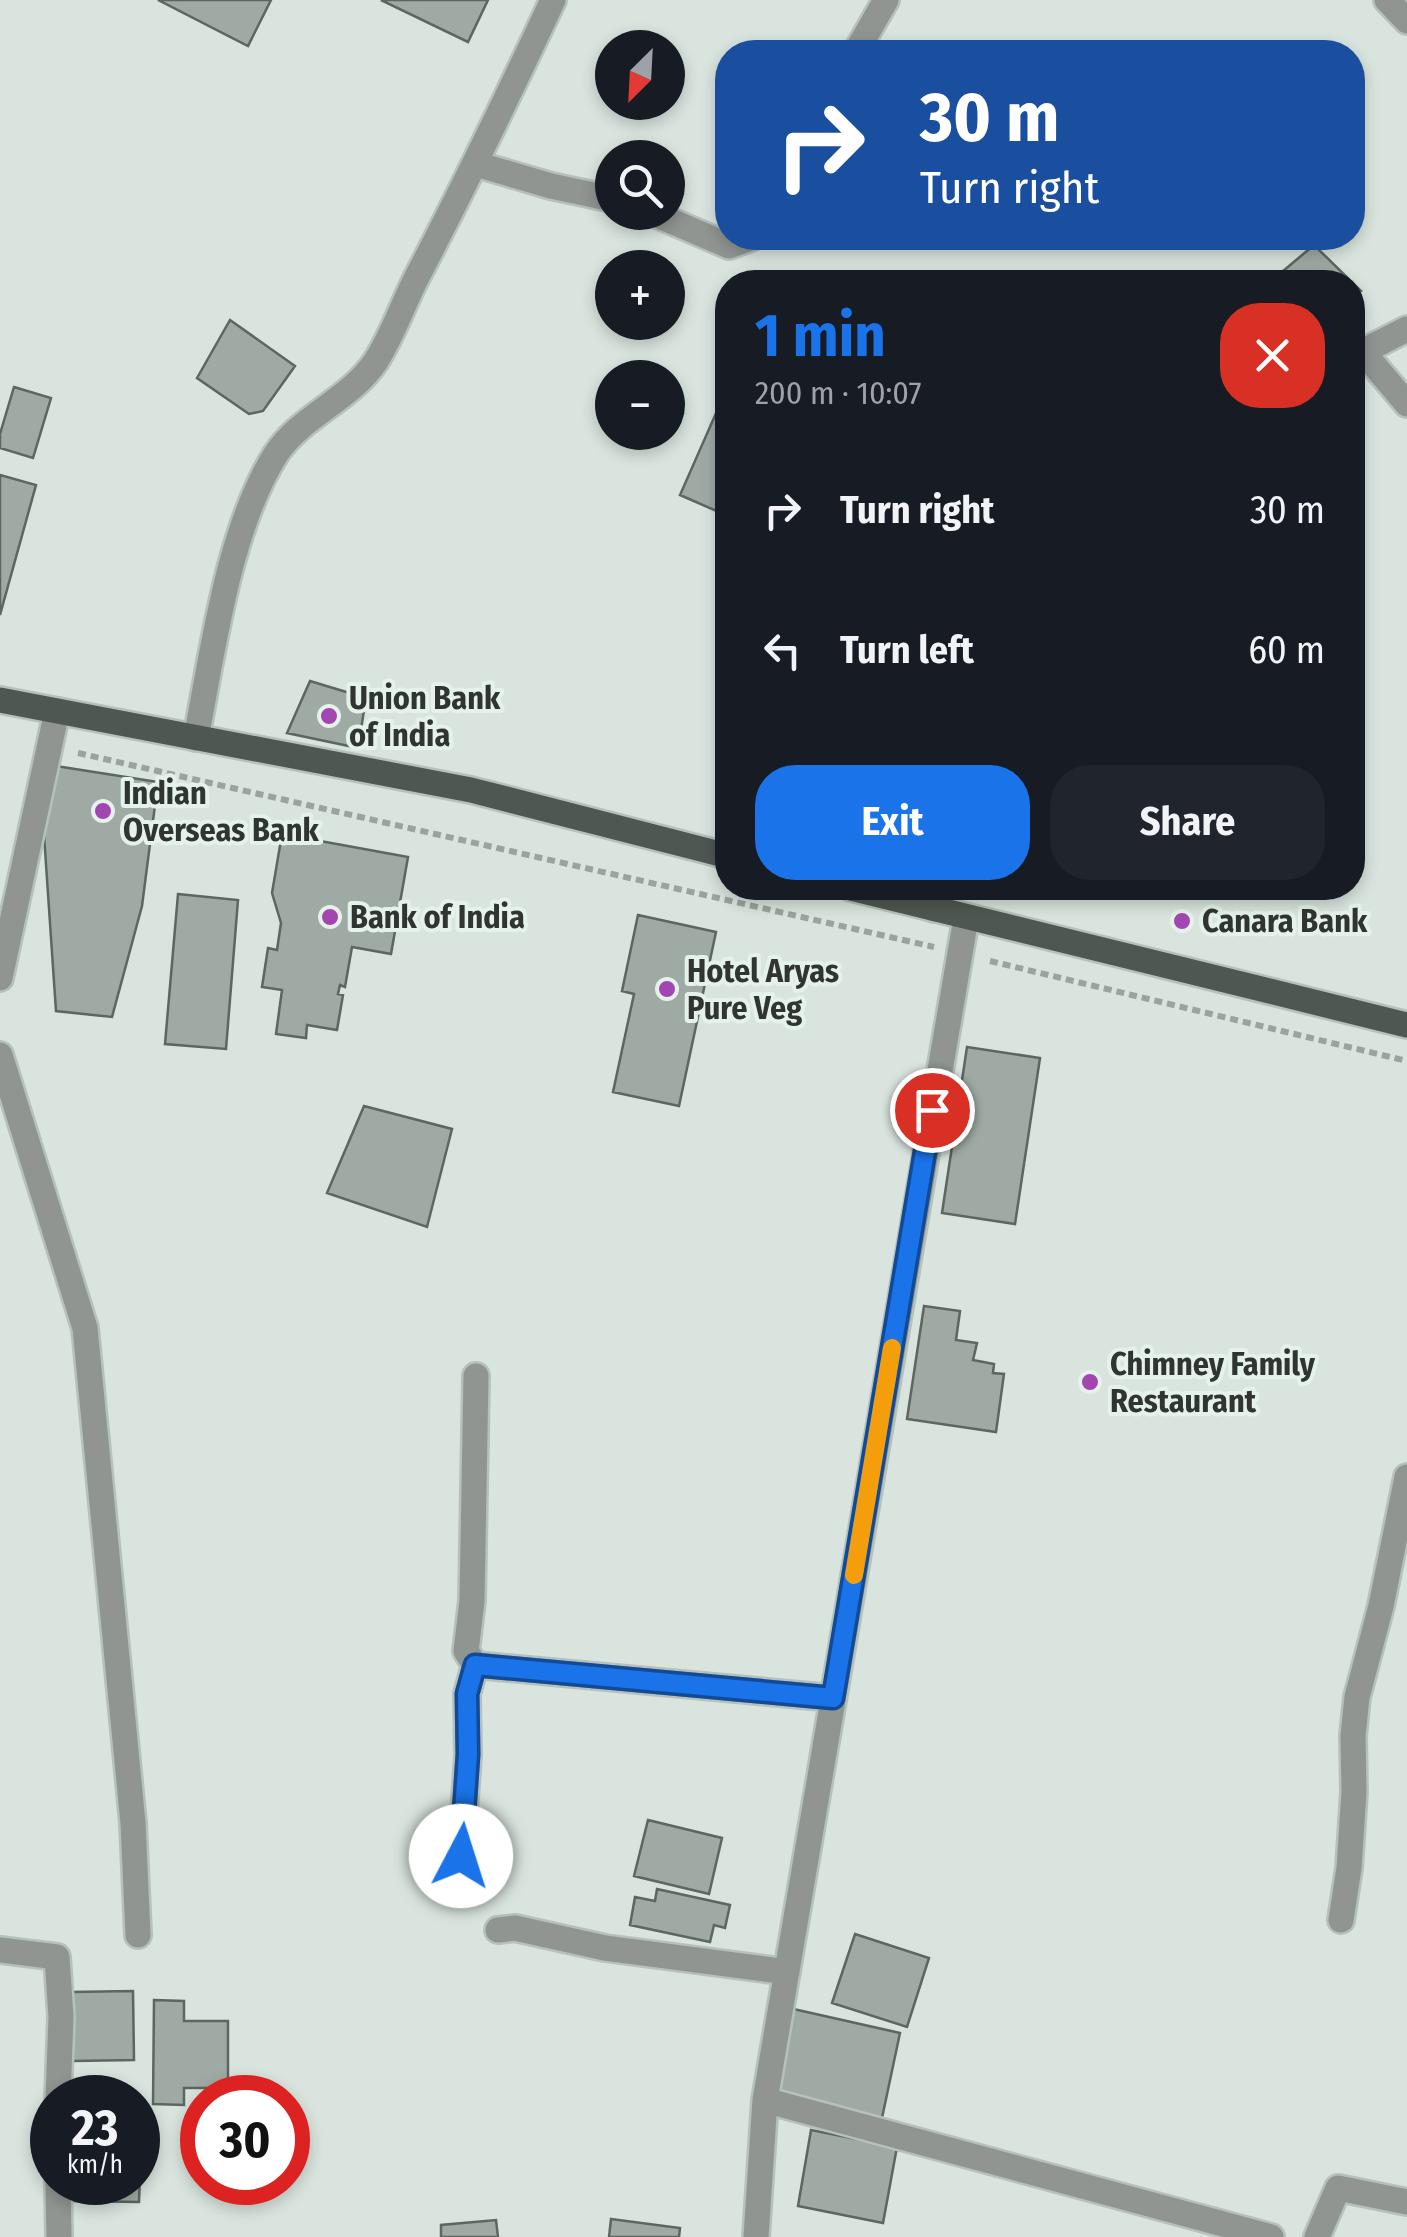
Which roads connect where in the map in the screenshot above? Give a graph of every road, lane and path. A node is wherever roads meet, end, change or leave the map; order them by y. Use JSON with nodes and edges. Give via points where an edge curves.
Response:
{"nodes":[{"id":1,"x":553,"y":0,"type":"edge"},
{"id":2,"x":886,"y":0,"type":"edge"},
{"id":3,"x":1387,"y":0,"type":"edge"},
{"id":4,"x":1407,"y":21,"type":"edge"},
{"id":5,"x":863,"y":40,"type":"edge"},
{"id":6,"x":476,"y":164,"type":"junction"},
{"id":7,"x":595,"y":195,"type":"edge"},
{"id":8,"x":685,"y":227,"type":"edge"},
{"id":9,"x":715,"y":240,"type":"edge"},
{"id":10,"x":1407,"y":328,"type":"edge"},
{"id":11,"x":1365,"y":350,"type":"edge"},
{"id":12,"x":1365,"y":361,"type":"edge"},
{"id":13,"x":1407,"y":404,"type":"edge"},
{"id":14,"x":0,"y":700,"type":"edge"},
{"id":15,"x":57,"y":711,"type":"junction"},
{"id":16,"x":196,"y":738,"type":"junction"},
{"id":17,"x":50,"y":746,"type":"junction"},
{"id":18,"x":715,"y":853,"type":"edge"},
{"id":19,"x":715,"y":897,"type":"edge"},
{"id":20,"x":726,"y":900,"type":"edge"},
{"id":21,"x":941,"y":900,"type":"edge"},
{"id":22,"x":966,"y":918,"type":"junction"},
{"id":23,"x":959,"y":953,"type":"junction"},
{"id":24,"x":0,"y":978,"type":"edge"},
{"id":25,"x":1407,"y":1024,"type":"edge"},
{"id":26,"x":0,"y":1056,"type":"edge"},
{"id":27,"x":1407,"y":1061,"type":"edge"},
{"id":28,"x":476,"y":1376,"type":"dead end"},
{"id":29,"x":1407,"y":1477,"type":"edge"},
{"id":30,"x":475,"y":1665,"type":"junction"},
{"id":31,"x":833,"y":1698,"type":"junction"},
{"id":32,"x":461,"y":1856,"type":"dead end"},
{"id":33,"x":1341,"y":1920,"type":"dead end"},
{"id":34,"x":498,"y":1930,"type":"dead end"},
{"id":35,"x":138,"y":1934,"type":"dead end"},
{"id":36,"x":2,"y":1956,"type":"edge"},
{"id":37,"x":787,"y":1972,"type":"junction"},
{"id":38,"x":59,"y":2075,"type":"edge"},
{"id":39,"x":766,"y":2100,"type":"junction"},
{"id":40,"x":1407,"y":2202,"type":"edge"},
{"id":41,"x":58,"y":2205,"type":"edge"},
{"id":42,"x":59,"y":2237,"type":"edge"},
{"id":43,"x":756,"y":2237,"type":"edge"},
{"id":44,"x":1271,"y":2237,"type":"edge"},
{"id":45,"x":1317,"y":2237,"type":"edge"}],
"edges":[{"from":1,"to":6,"type":"street"},
{"from":2,"to":5,"type":"street"},
{"from":3,"to":4,"type":"street"},
{"from":6,"to":7,"type":"street"},
{"from":6,"to":16,"type":"street","via":[[377,360],[290,439],[269,468],[223,602]]},
{"from":8,"to":9,"type":"street"},
{"from":10,"to":11,"type":"street"},
{"from":12,"to":13,"type":"street"},
{"from":14,"to":15,"type":"main road"},
{"from":15,"to":16,"type":"main road"},
{"from":15,"to":17,"type":"street"},
{"from":16,"to":18,"type":"main road","via":[[471,790]]},
{"from":17,"to":19,"type":"path"},
{"from":17,"to":24,"type":"street"},
{"from":20,"to":23,"type":"path"},
{"from":21,"to":22,"type":"main road"},
{"from":22,"to":23,"type":"street"},
{"from":22,"to":25,"type":"main road"},
{"from":23,"to":27,"type":"path"},
{"from":23,"to":31,"type":"street"},
{"from":26,"to":35,"type":"street","via":[[85,1328]]},
{"from":28,"to":30,"type":"street","via":[[466,1651]]},
{"from":29,"to":33,"type":"street","via":[[1357,1697]]},
{"from":30,"to":31,"type":"street"},
{"from":30,"to":32,"type":"street","via":[[467,1694]]},
{"from":31,"to":37,"type":"street"},
{"from":34,"to":37,"type":"street"},
{"from":36,"to":38,"type":"street","via":[[58,1958]]},
{"from":37,"to":39,"type":"street"},
{"from":39,"to":43,"type":"street"},
{"from":39,"to":44,"type":"street"},
{"from":40,"to":45,"type":"street","via":[[1338,2188]]},
{"from":41,"to":42,"type":"street"}]}
